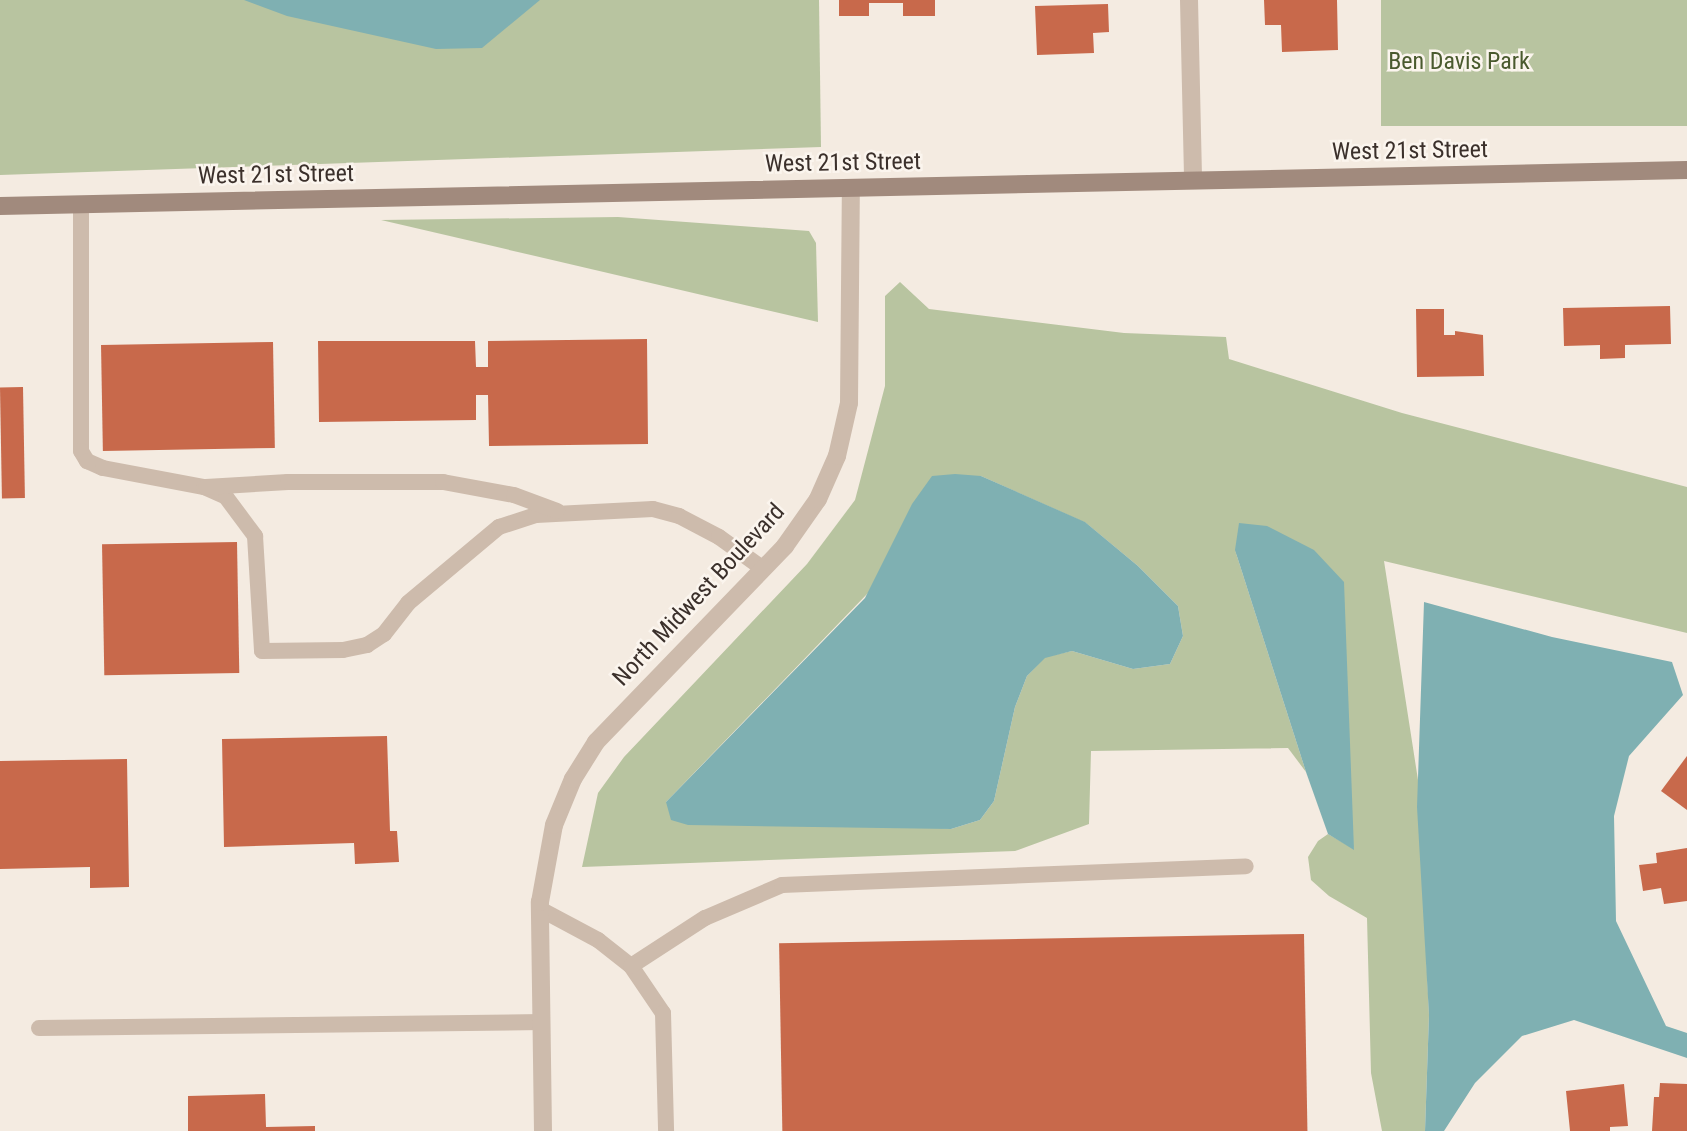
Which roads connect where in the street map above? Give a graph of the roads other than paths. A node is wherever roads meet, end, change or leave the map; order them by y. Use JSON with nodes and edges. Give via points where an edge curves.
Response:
{"nodes":[{"id":1,"x":1189,"y":0,"type":"edge"},
{"id":2,"x":1687,"y":170,"type":"edge"},
{"id":3,"x":1193,"y":179,"type":"junction"},
{"id":4,"x":851,"y":187,"type":"junction"},
{"id":5,"x":81,"y":205,"type":"junction"},
{"id":6,"x":0,"y":206,"type":"edge"},
{"id":7,"x":204,"y":487,"type":"junction"},
{"id":8,"x":565,"y":513,"type":"junction"},
{"id":9,"x":762,"y":568,"type":"junction"},
{"id":10,"x":1246,"y":866,"type":"dead end"},
{"id":11,"x":540,"y":909,"type":"junction"},
{"id":12,"x":631,"y":966,"type":"junction"},
{"id":13,"x":542,"y":1022,"type":"junction"},
{"id":14,"x":39,"y":1028,"type":"dead end"},
{"id":15,"x":543,"y":1131,"type":"edge"},
{"id":16,"x":666,"y":1131,"type":"edge"}],
"edges":[{"from":1,"to":3,"type":"street"},
{"from":2,"to":3,"type":"street","name":"West 21st Street"},
{"from":3,"to":4,"type":"street","name":"West 21st Street"},
{"from":4,"to":5,"type":"street","name":"West 21st Street"},
{"from":4,"to":9,"type":"street","name":"North Midwest Boulevard","via":[[851,375],[842,437],[808,516]]},
{"from":5,"to":6,"type":"street","name":"West 21st Street"},
{"from":5,"to":7,"type":"lane","via":[[81,451],[87,461],[103,468]]},
{"from":7,"to":8,"type":"lane","via":[[443,482],[514,495]]},
{"from":7,"to":8,"type":"lane","via":[[226,497],[256,536],[259,647],[275,653],[367,645],[384,634],[408,603],[499,527],[536,515]]},
{"from":8,"to":9,"type":"lane","via":[[666,512],[719,537]]},
{"from":9,"to":11,"type":"street","name":"North Midwest Boulevard","via":[[626,709],[588,755],[554,825]]},
{"from":10,"to":12,"type":"lane","via":[[782,885],[705,918]]},
{"from":11,"to":12,"type":"lane","via":[[598,940]]},
{"from":11,"to":13,"type":"street","name":"North Midwest Boulevard"},
{"from":12,"to":16,"type":"lane","via":[[663,1013]]},
{"from":13,"to":14,"type":"lane"},
{"from":13,"to":15,"type":"street","name":"North Midwest Boulevard"}]}
